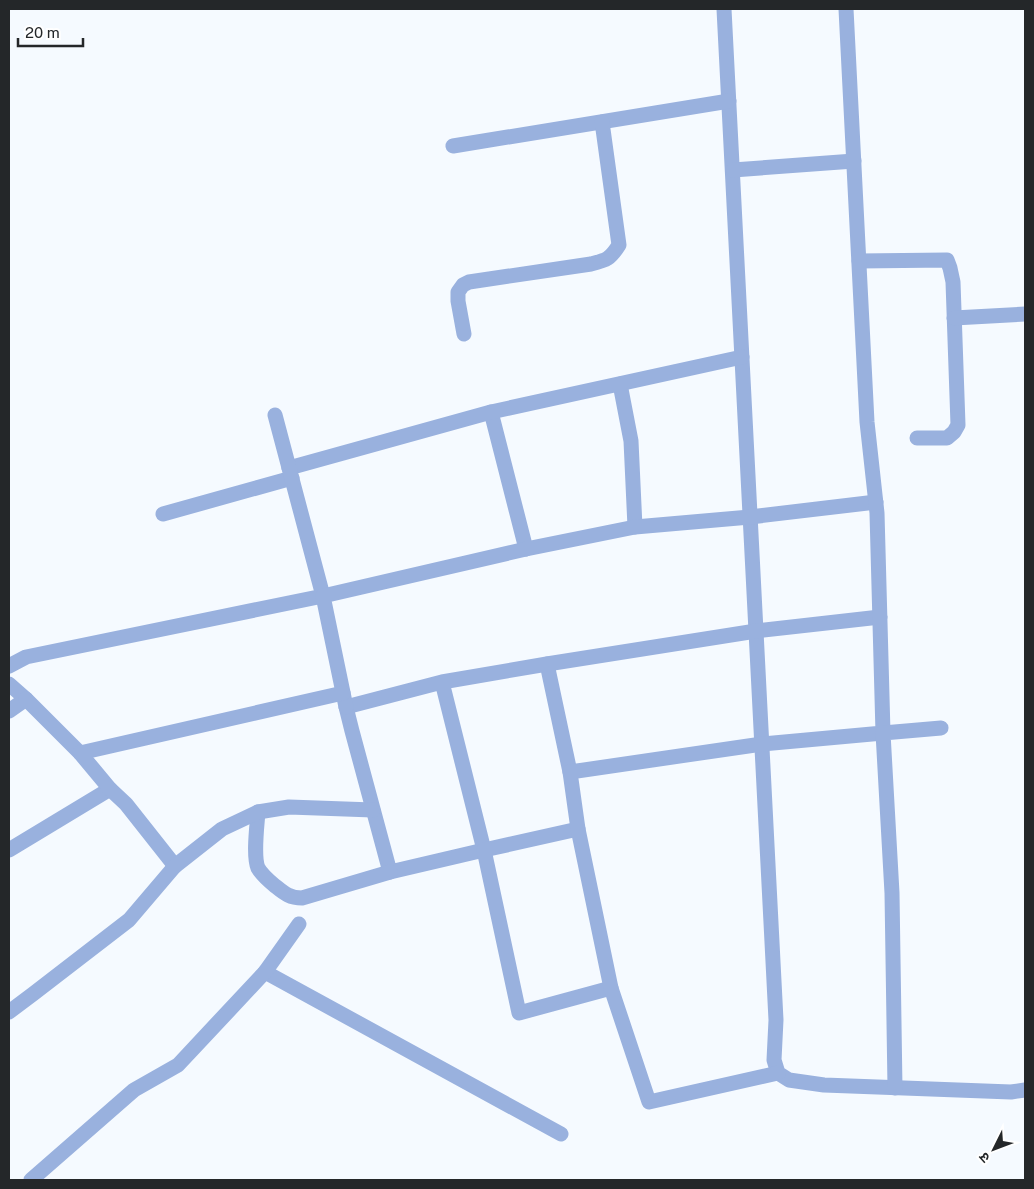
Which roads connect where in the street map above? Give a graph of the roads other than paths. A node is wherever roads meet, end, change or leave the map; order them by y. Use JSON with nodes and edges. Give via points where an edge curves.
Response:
{"nodes":[{"id":1,"x":724,"y":9,"type":"edge"},
{"id":2,"x":846,"y":9,"type":"edge"},
{"id":3,"x":729,"y":101,"type":"junction"},
{"id":4,"x":602,"y":122,"type":"junction"},
{"id":5,"x":453,"y":146,"type":"dead end"},
{"id":6,"x":854,"y":161,"type":"junction"},
{"id":7,"x":733,"y":170,"type":"junction"},
{"id":8,"x":859,"y":262,"type":"junction"},
{"id":9,"x":1025,"y":314,"type":"edge"},
{"id":10,"x":954,"y":318,"type":"junction"},
{"id":11,"x":464,"y":334,"type":"dead end"},
{"id":12,"x":742,"y":357,"type":"junction"},
{"id":13,"x":620,"y":384,"type":"junction"},
{"id":14,"x":491,"y":412,"type":"junction"},
{"id":15,"x":275,"y":415,"type":"dead end"},
{"id":16,"x":917,"y":438,"type":"dead end"},
{"id":17,"x":290,"y":473,"type":"junction"},
{"id":18,"x":876,"y":502,"type":"junction"},
{"id":19,"x":163,"y":514,"type":"dead end"},
{"id":20,"x":750,"y":517,"type":"junction"},
{"id":21,"x":635,"y":527,"type":"junction"},
{"id":22,"x":526,"y":549,"type":"junction"},
{"id":23,"x":323,"y":596,"type":"junction"},
{"id":24,"x":880,"y":617,"type":"junction"},
{"id":25,"x":756,"y":631,"type":"junction"},
{"id":26,"x":547,"y":664,"type":"junction"},
{"id":27,"x":9,"y":666,"type":"edge"},
{"id":28,"x":442,"y":682,"type":"junction"},
{"id":29,"x":9,"y":684,"type":"edge"},
{"id":30,"x":26,"y":699,"type":"junction"},
{"id":31,"x":345,"y":700,"type":"junction"},
{"id":32,"x":9,"y":711,"type":"edge"},
{"id":33,"x":941,"y":728,"type":"dead end"},
{"id":34,"x":883,"y":733,"type":"junction"},
{"id":35,"x":762,"y":744,"type":"junction"},
{"id":36,"x":80,"y":753,"type":"junction"},
{"id":37,"x":570,"y":772,"type":"junction"},
{"id":38,"x":110,"y":789,"type":"junction"},
{"id":39,"x":373,"y":810,"type":"junction"},
{"id":40,"x":258,"y":812,"type":"junction"},
{"id":41,"x":578,"y":829,"type":"junction"},
{"id":42,"x":9,"y":850,"type":"edge"},
{"id":43,"x":484,"y":850,"type":"junction"},
{"id":44,"x":175,"y":866,"type":"junction"},
{"id":45,"x":390,"y":872,"type":"junction"},
{"id":46,"x":299,"y":924,"type":"dead end"},
{"id":47,"x":265,"y":972,"type":"junction"},
{"id":48,"x":611,"y":988,"type":"junction"},
{"id":49,"x":9,"y":1012,"type":"edge"},
{"id":50,"x":778,"y":1073,"type":"junction"},
{"id":51,"x":896,"y":1088,"type":"junction"},
{"id":52,"x":1025,"y":1090,"type":"edge"},
{"id":53,"x":561,"y":1134,"type":"dead end"},
{"id":54,"x":31,"y":1180,"type":"edge"}],
"edges":[{"from":1,"to":3,"type":"street"},
{"from":2,"to":6,"type":"street"},
{"from":3,"to":4,"type":"street"},
{"from":3,"to":7,"type":"street"},
{"from":4,"to":5,"type":"street"},
{"from":4,"to":11,"type":"street","via":[[619,245],[612,256],[591,264],[463,285],[458,292],[458,301]]},
{"from":6,"to":7,"type":"street"},
{"from":6,"to":8,"type":"street"},
{"from":7,"to":12,"type":"street"},
{"from":8,"to":10,"type":"street","via":[[947,260],[953,282]]},
{"from":8,"to":18,"type":"street","via":[[867,422]]},
{"from":9,"to":10,"type":"street"},
{"from":10,"to":16,"type":"street","via":[[958,425],[947,438]]},
{"from":12,"to":13,"type":"street"},
{"from":12,"to":20,"type":"street"},
{"from":13,"to":14,"type":"street"},
{"from":13,"to":21,"type":"street","via":[[631,441]]},
{"from":14,"to":17,"type":"street"},
{"from":14,"to":22,"type":"street"},
{"from":15,"to":17,"type":"street"},
{"from":17,"to":19,"type":"street"},
{"from":17,"to":23,"type":"street"},
{"from":18,"to":20,"type":"street"},
{"from":18,"to":24,"type":"street"},
{"from":20,"to":21,"type":"street"},
{"from":20,"to":25,"type":"street"},
{"from":21,"to":22,"type":"street"},
{"from":22,"to":23,"type":"street"},
{"from":23,"to":27,"type":"street","via":[[26,658]]},
{"from":23,"to":31,"type":"street"},
{"from":24,"to":25,"type":"street"},
{"from":24,"to":34,"type":"street"},
{"from":25,"to":26,"type":"street"},
{"from":25,"to":35,"type":"street"},
{"from":26,"to":28,"type":"street"},
{"from":26,"to":37,"type":"street"},
{"from":28,"to":31,"type":"street"},
{"from":28,"to":43,"type":"street"},
{"from":29,"to":30,"type":"street"},
{"from":30,"to":32,"type":"street"},
{"from":30,"to":36,"type":"street"},
{"from":31,"to":36,"type":"street"},
{"from":31,"to":39,"type":"street"},
{"from":33,"to":34,"type":"street"},
{"from":34,"to":35,"type":"street"},
{"from":34,"to":51,"type":"street","via":[[892,893]]},
{"from":35,"to":37,"type":"street"},
{"from":35,"to":50,"type":"street","via":[[776,1020],[774,1060]]},
{"from":36,"to":38,"type":"street"},
{"from":37,"to":41,"type":"street"},
{"from":38,"to":42,"type":"street"},
{"from":38,"to":44,"type":"street","via":[[126,804]]},
{"from":39,"to":40,"type":"street","via":[[289,807]]},
{"from":39,"to":45,"type":"street"},
{"from":40,"to":44,"type":"street","via":[[222,829]]},
{"from":40,"to":45,"type":"street","via":[[257,866],[263,875],[294,898]]},
{"from":41,"to":43,"type":"street"},
{"from":41,"to":48,"type":"street"},
{"from":43,"to":45,"type":"street"},
{"from":43,"to":48,"type":"street","via":[[520,1013]]},
{"from":44,"to":49,"type":"street","via":[[129,920]]},
{"from":46,"to":47,"type":"street"},
{"from":47,"to":53,"type":"street"},
{"from":47,"to":54,"type":"street","via":[[178,1065],[134,1090]]},
{"from":48,"to":50,"type":"street","via":[[649,1102]]},
{"from":50,"to":51,"type":"street","via":[[789,1080],[824,1085]]},
{"from":51,"to":52,"type":"street"}]}
